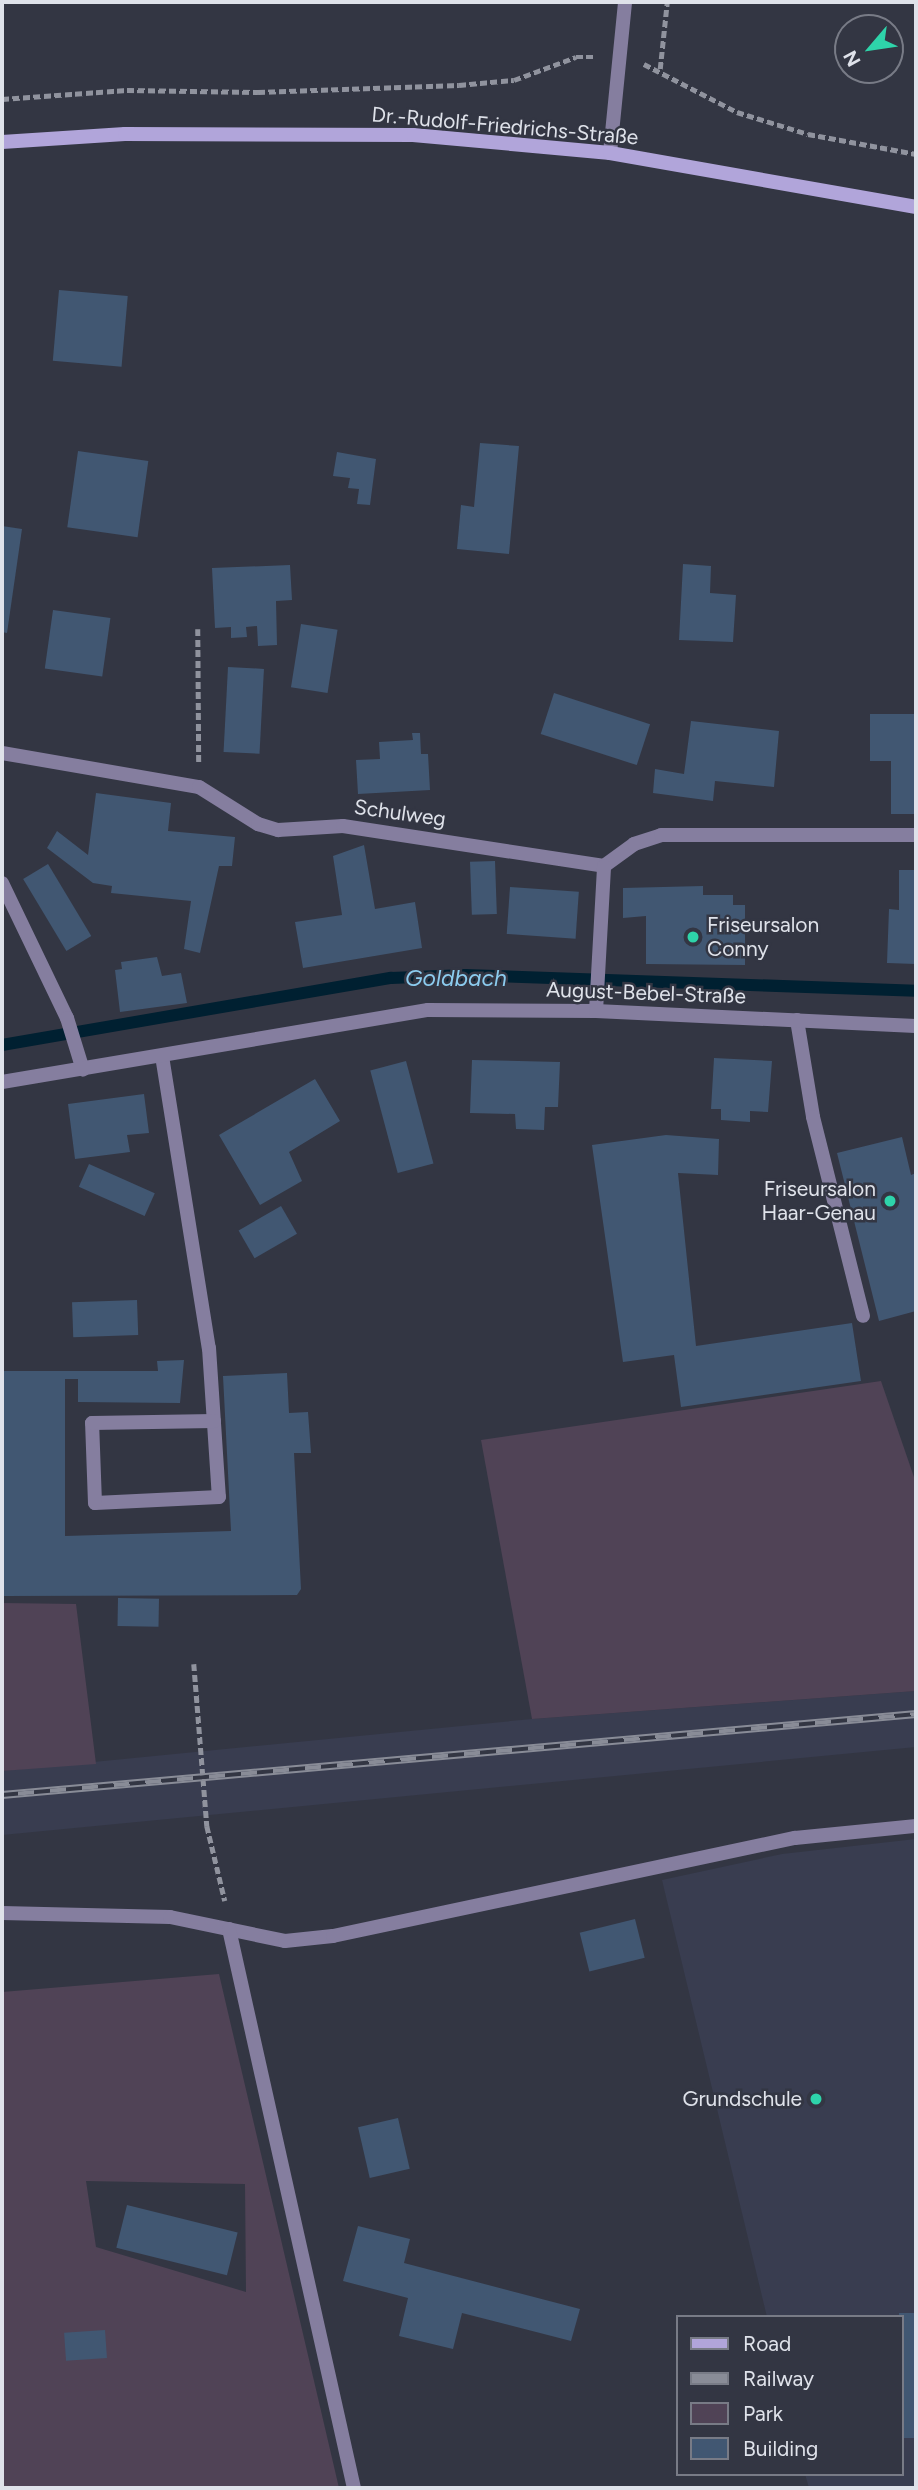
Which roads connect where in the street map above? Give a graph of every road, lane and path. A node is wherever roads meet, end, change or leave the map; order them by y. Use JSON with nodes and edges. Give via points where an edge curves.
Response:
{"nodes":[{"id":1,"x":625,"y":2,"type":"edge"},
{"id":2,"x":667,"y":2,"type":"edge"},
{"id":3,"x":619,"y":57,"type":"junction"},
{"id":4,"x":660,"y":69,"type":"junction"},
{"id":5,"x":2,"y":99,"type":"edge"},
{"id":6,"x":2,"y":142,"type":"edge"},
{"id":7,"x":610,"y":153,"type":"junction"},
{"id":8,"x":916,"y":154,"type":"edge"},
{"id":9,"x":916,"y":207,"type":"edge"},
{"id":10,"x":198,"y":629,"type":"dead end"},
{"id":11,"x":2,"y":753,"type":"edge"},
{"id":12,"x":199,"y":788,"type":"junction"},
{"id":13,"x":916,"y":835,"type":"edge"},
{"id":14,"x":604,"y":866,"type":"junction"},
{"id":15,"x":2,"y":883,"type":"edge"},
{"id":16,"x":596,"y":1011,"type":"junction"},
{"id":17,"x":797,"y":1020,"type":"junction"},
{"id":18,"x":916,"y":1026,"type":"edge"},
{"id":19,"x":162,"y":1056,"type":"junction"},
{"id":20,"x":83,"y":1070,"type":"junction"},
{"id":21,"x":2,"y":1082,"type":"edge"},
{"id":22,"x":863,"y":1316,"type":"dead end"},
{"id":23,"x":214,"y":1421,"type":"junction"},
{"id":24,"x":194,"y":1664,"type":"dead end"},
{"id":25,"x":916,"y":1826,"type":"edge"},
{"id":26,"x":2,"y":1913,"type":"edge"},
{"id":27,"x":229,"y":1929,"type":"junction"},
{"id":28,"x":354,"y":2488,"type":"edge"}],
"edges":[{"from":1,"to":3,"type":"street"},
{"from":2,"to":4,"type":"path"},
{"from":3,"to":4,"type":"path"},
{"from":3,"to":5,"type":"path","via":[[576,57],[514,80],[458,85],[258,92],[127,90]]},
{"from":3,"to":7,"type":"street"},
{"from":4,"to":8,"type":"path","via":[[737,112],[808,134]]},
{"from":6,"to":7,"type":"main road","name":"Dr.-Rudolf-Friedrichs-Straße","via":[[125,134],[413,135]]},
{"from":7,"to":9,"type":"main road","name":"Dr.-Rudolf-Friedrichs-Straße"},
{"from":10,"to":12,"type":"path"},
{"from":11,"to":12,"type":"street","name":"Schulweg"},
{"from":12,"to":14,"type":"street","name":"Schulweg","via":[[258,824],[278,830],[343,826]]},
{"from":13,"to":14,"type":"street","via":[[661,835],[634,844]]},
{"from":14,"to":16,"type":"street"},
{"from":15,"to":20,"type":"street","via":[[67,1018]]},
{"from":16,"to":17,"type":"street","name":"August-Bebel-Straße"},
{"from":16,"to":19,"type":"street","name":"August-Bebel-Straße","via":[[428,1010]]},
{"from":17,"to":18,"type":"street","name":"August-Bebel-Straße"},
{"from":17,"to":22,"type":"street","via":[[813,1117]]},
{"from":19,"to":20,"type":"street","name":"August-Bebel-Straße"},
{"from":19,"to":23,"type":"street","via":[[209,1348]]},
{"from":20,"to":21,"type":"street","name":"August-Bebel-Straße"},
{"from":23,"to":23,"type":"street","via":[[92,1423],[95,1503],[219,1497]]},
{"from":24,"to":27,"type":"path","via":[[207,1826]]},
{"from":25,"to":27,"type":"street","via":[[795,1838],[333,1936],[285,1941]]},
{"from":26,"to":27,"type":"street","via":[[110,1913]]},
{"from":27,"to":28,"type":"street"}]}
